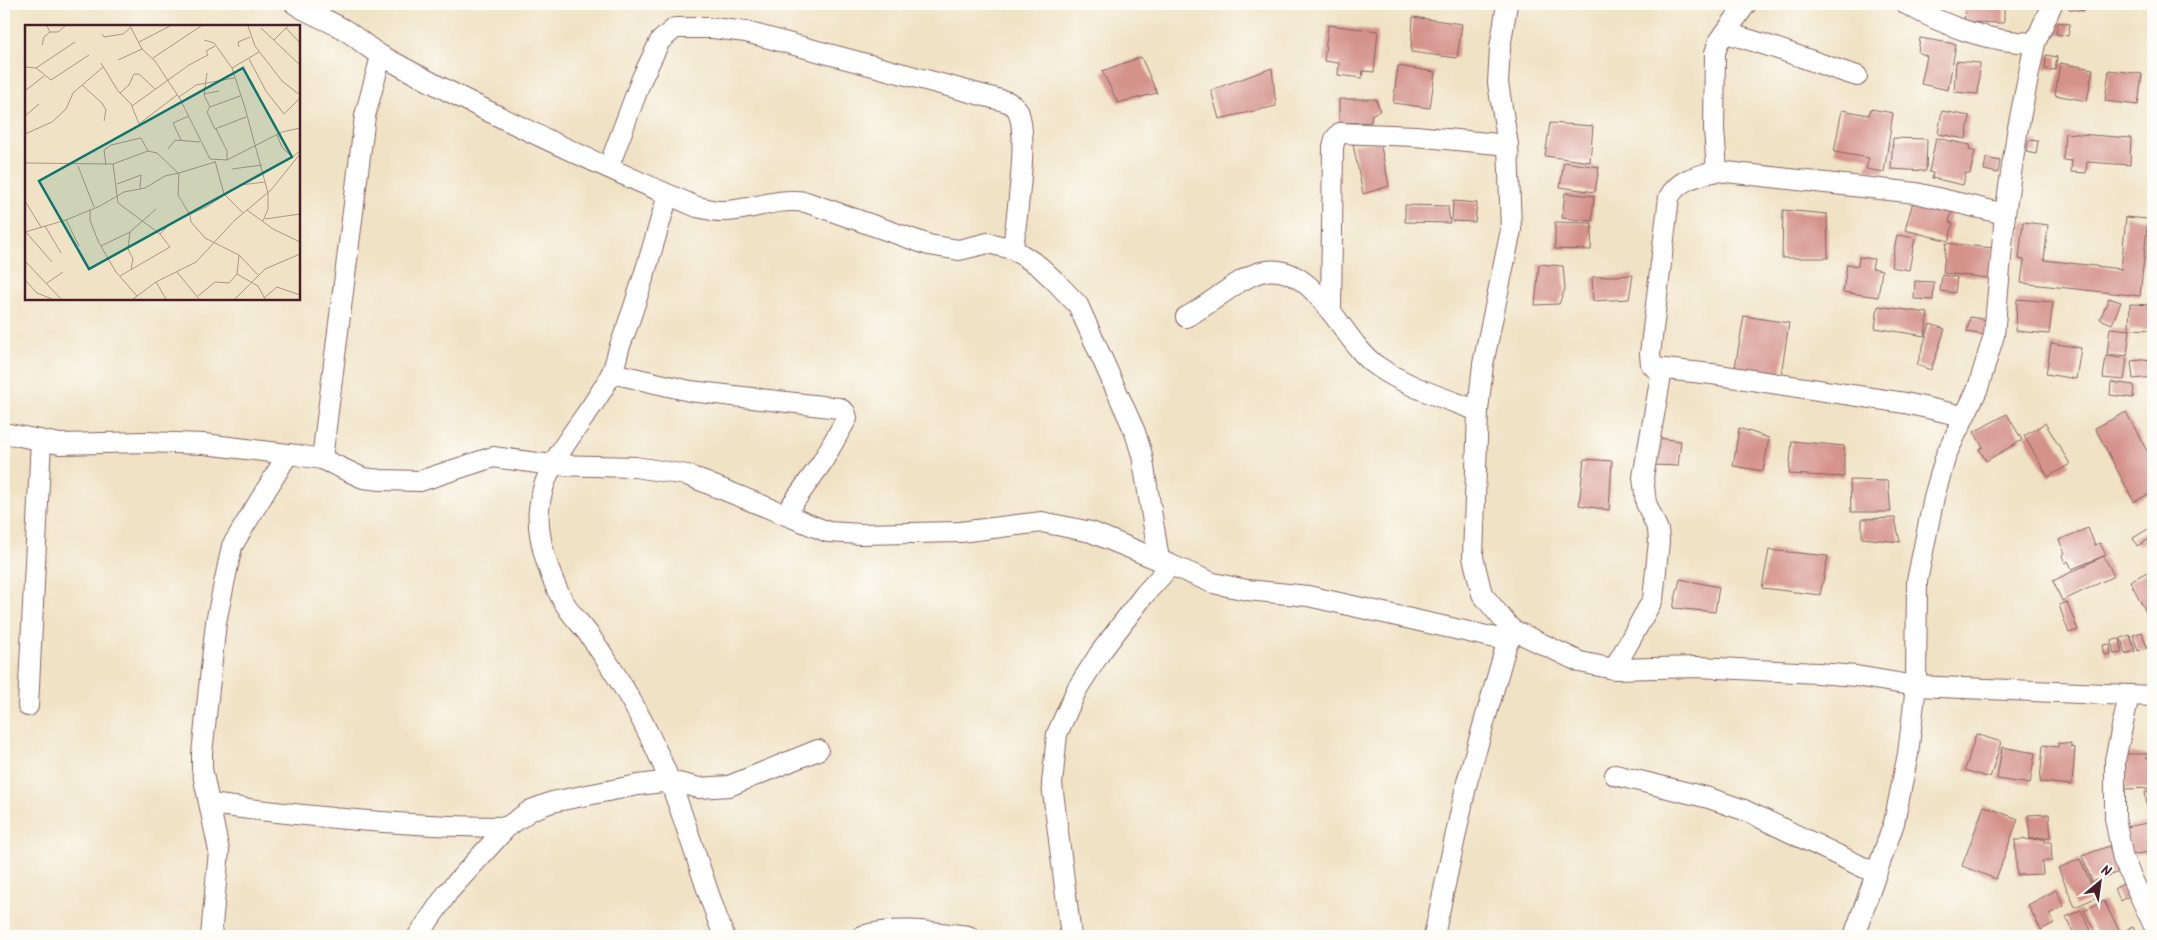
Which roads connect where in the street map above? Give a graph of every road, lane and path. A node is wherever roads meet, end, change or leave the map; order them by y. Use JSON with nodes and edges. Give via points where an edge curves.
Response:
{"nodes":[{"id":1,"x":295,"y":4,"type":"edge"},
{"id":2,"x":1507,"y":4,"type":"edge"},
{"id":3,"x":1746,"y":4,"type":"edge"},
{"id":4,"x":1906,"y":4,"type":"edge"},
{"id":5,"x":2052,"y":4,"type":"edge"},
{"id":6,"x":1725,"y":33,"type":"junction"},
{"id":7,"x":2035,"y":43,"type":"junction"},
{"id":8,"x":381,"y":56,"type":"junction"},
{"id":9,"x":1857,"y":76,"type":"dead end"},
{"id":10,"x":1508,"y":144,"type":"junction"},
{"id":11,"x":609,"y":166,"type":"junction"},
{"id":12,"x":1717,"y":172,"type":"junction"},
{"id":13,"x":668,"y":194,"type":"junction"},
{"id":14,"x":2004,"y":214,"type":"junction"},
{"id":15,"x":1014,"y":249,"type":"junction"},
{"id":16,"x":1331,"y":312,"type":"junction"},
{"id":17,"x":1186,"y":317,"type":"dead end"},
{"id":18,"x":1662,"y":370,"type":"junction"},
{"id":19,"x":612,"y":373,"type":"junction"},
{"id":20,"x":1478,"y":412,"type":"junction"},
{"id":21,"x":1964,"y":416,"type":"junction"},
{"id":22,"x":4,"y":433,"type":"edge"},
{"id":23,"x":41,"y":441,"type":"junction"},
{"id":24,"x":288,"y":454,"type":"junction"},
{"id":25,"x":322,"y":459,"type":"junction"},
{"id":26,"x":552,"y":465,"type":"junction"},
{"id":27,"x":785,"y":514,"type":"junction"},
{"id":28,"x":1165,"y":562,"type":"junction"},
{"id":29,"x":1510,"y":635,"type":"junction"},
{"id":30,"x":1614,"y":669,"type":"junction"},
{"id":31,"x":1916,"y":686,"type":"junction"},
{"id":32,"x":2129,"y":695,"type":"junction"},
{"id":33,"x":2153,"y":696,"type":"edge"},
{"id":34,"x":28,"y":706,"type":"dead end"},
{"id":35,"x":818,"y":750,"type":"dead end"},
{"id":36,"x":1616,"y":775,"type":"dead end"},
{"id":37,"x":670,"y":781,"type":"junction"},
{"id":38,"x":210,"y":804,"type":"junction"},
{"id":39,"x":506,"y":827,"type":"junction"},
{"id":40,"x":1875,"y":873,"type":"junction"},
{"id":41,"x":2153,"y":924,"type":"edge"},
{"id":42,"x":211,"y":936,"type":"edge"},
{"id":43,"x":418,"y":936,"type":"edge"},
{"id":44,"x":724,"y":936,"type":"edge"},
{"id":45,"x":862,"y":936,"type":"edge"},
{"id":46,"x":968,"y":936,"type":"edge"},
{"id":47,"x":1071,"y":936,"type":"edge"},
{"id":48,"x":1434,"y":936,"type":"edge"},
{"id":49,"x":1854,"y":936,"type":"edge"}],
"edges":[{"from":1,"to":8,"type":"street","via":[[344,30]]},
{"from":2,"to":10,"type":"street","via":[[1498,83]]},
{"from":3,"to":6,"type":"street"},
{"from":4,"to":7,"type":"street","via":[[1957,29],[2011,42]]},
{"from":5,"to":7,"type":"street"},
{"from":6,"to":9,"type":"street","via":[[1765,43]]},
{"from":6,"to":12,"type":"street","via":[[1715,53]]},
{"from":7,"to":14,"type":"street","via":[[2016,132]]},
{"from":8,"to":11,"type":"street","via":[[496,116]]},
{"from":8,"to":25,"type":"street","via":[[364,116]]},
{"from":10,"to":16,"type":"street","via":[[1340,133],[1333,147]]},
{"from":10,"to":20,"type":"street","via":[[1511,230],[1483,364]]},
{"from":11,"to":13,"type":"street"},
{"from":11,"to":15,"type":"street","via":[[642,78],[660,41],[675,28],[746,32],[919,76],[1016,107],[1023,150]]},
{"from":12,"to":14,"type":"street","via":[[1916,193]]},
{"from":12,"to":18,"type":"street","via":[[1688,179],[1675,187],[1669,197],[1650,354],[1650,364]]},
{"from":13,"to":15,"type":"street","via":[[697,207],[719,212],[767,202],[806,202],[929,246],[959,250],[988,243]]},
{"from":13,"to":19,"type":"street","via":[[639,296]]},
{"from":14,"to":21,"type":"street","via":[[1994,335],[1978,388]]},
{"from":15,"to":28,"type":"street","via":[[1039,266],[1078,305],[1135,432]]},
{"from":16,"to":17,"type":"street","via":[[1314,291],[1296,278],[1261,272]]},
{"from":16,"to":20,"type":"street","via":[[1375,366]]},
{"from":18,"to":21,"type":"street","via":[[1712,374],[1905,403]]},
{"from":18,"to":30,"type":"street","via":[[1643,477],[1646,503],[1658,530],[1659,541],[1653,600]]},
{"from":19,"to":26,"type":"street"},
{"from":19,"to":27,"type":"street","via":[[690,391],[839,408],[845,412],[847,418],[821,464]]},
{"from":20,"to":29,"type":"street","via":[[1475,566],[1482,594]]},
{"from":21,"to":31,"type":"street","via":[[1946,455],[1934,497],[1917,581]]},
{"from":22,"to":23,"type":"street"},
{"from":23,"to":24,"type":"street","via":[[60,444],[195,444]]},
{"from":23,"to":34,"type":"street"},
{"from":24,"to":25,"type":"street"},
{"from":24,"to":38,"type":"street","via":[[240,531],[226,569],[216,622],[202,754]]},
{"from":25,"to":26,"type":"street","via":[[363,478],[400,480],[420,480],[493,457]]},
{"from":26,"to":27,"type":"street","via":[[635,467],[687,475]]},
{"from":26,"to":37,"type":"street","via":[[538,510],[540,536],[552,576],[568,609],[591,636],[636,706]]},
{"from":27,"to":28,"type":"street","via":[[828,532],[861,534],[960,532],[1057,523],[1092,532]]},
{"from":28,"to":29,"type":"street","via":[[1213,583],[1308,596]]},
{"from":28,"to":47,"type":"street","via":[[1077,689],[1057,734],[1052,784]]},
{"from":29,"to":30,"type":"street","via":[[1580,662]]},
{"from":29,"to":48,"type":"street","via":[[1467,782]]},
{"from":30,"to":31,"type":"street","via":[[1699,667],[1817,673]]},
{"from":31,"to":32,"type":"street"},
{"from":31,"to":40,"type":"street","via":[[1908,754],[1894,823]]},
{"from":32,"to":33,"type":"street"},
{"from":32,"to":41,"type":"street","via":[[2115,760],[2115,818],[2123,859]]},
{"from":35,"to":37,"type":"street","via":[[728,786],[699,788]]},
{"from":36,"to":40,"type":"street","via":[[1744,810]]},
{"from":37,"to":39,"type":"street","via":[[552,802],[531,810]]},
{"from":37,"to":44,"type":"street"},
{"from":38,"to":39,"type":"street","via":[[402,825]]},
{"from":38,"to":42,"type":"street","via":[[220,851]]},
{"from":39,"to":43,"type":"street","via":[[448,892]]},
{"from":40,"to":49,"type":"street"},
{"from":45,"to":46,"type":"street","via":[[882,931]]}]}
